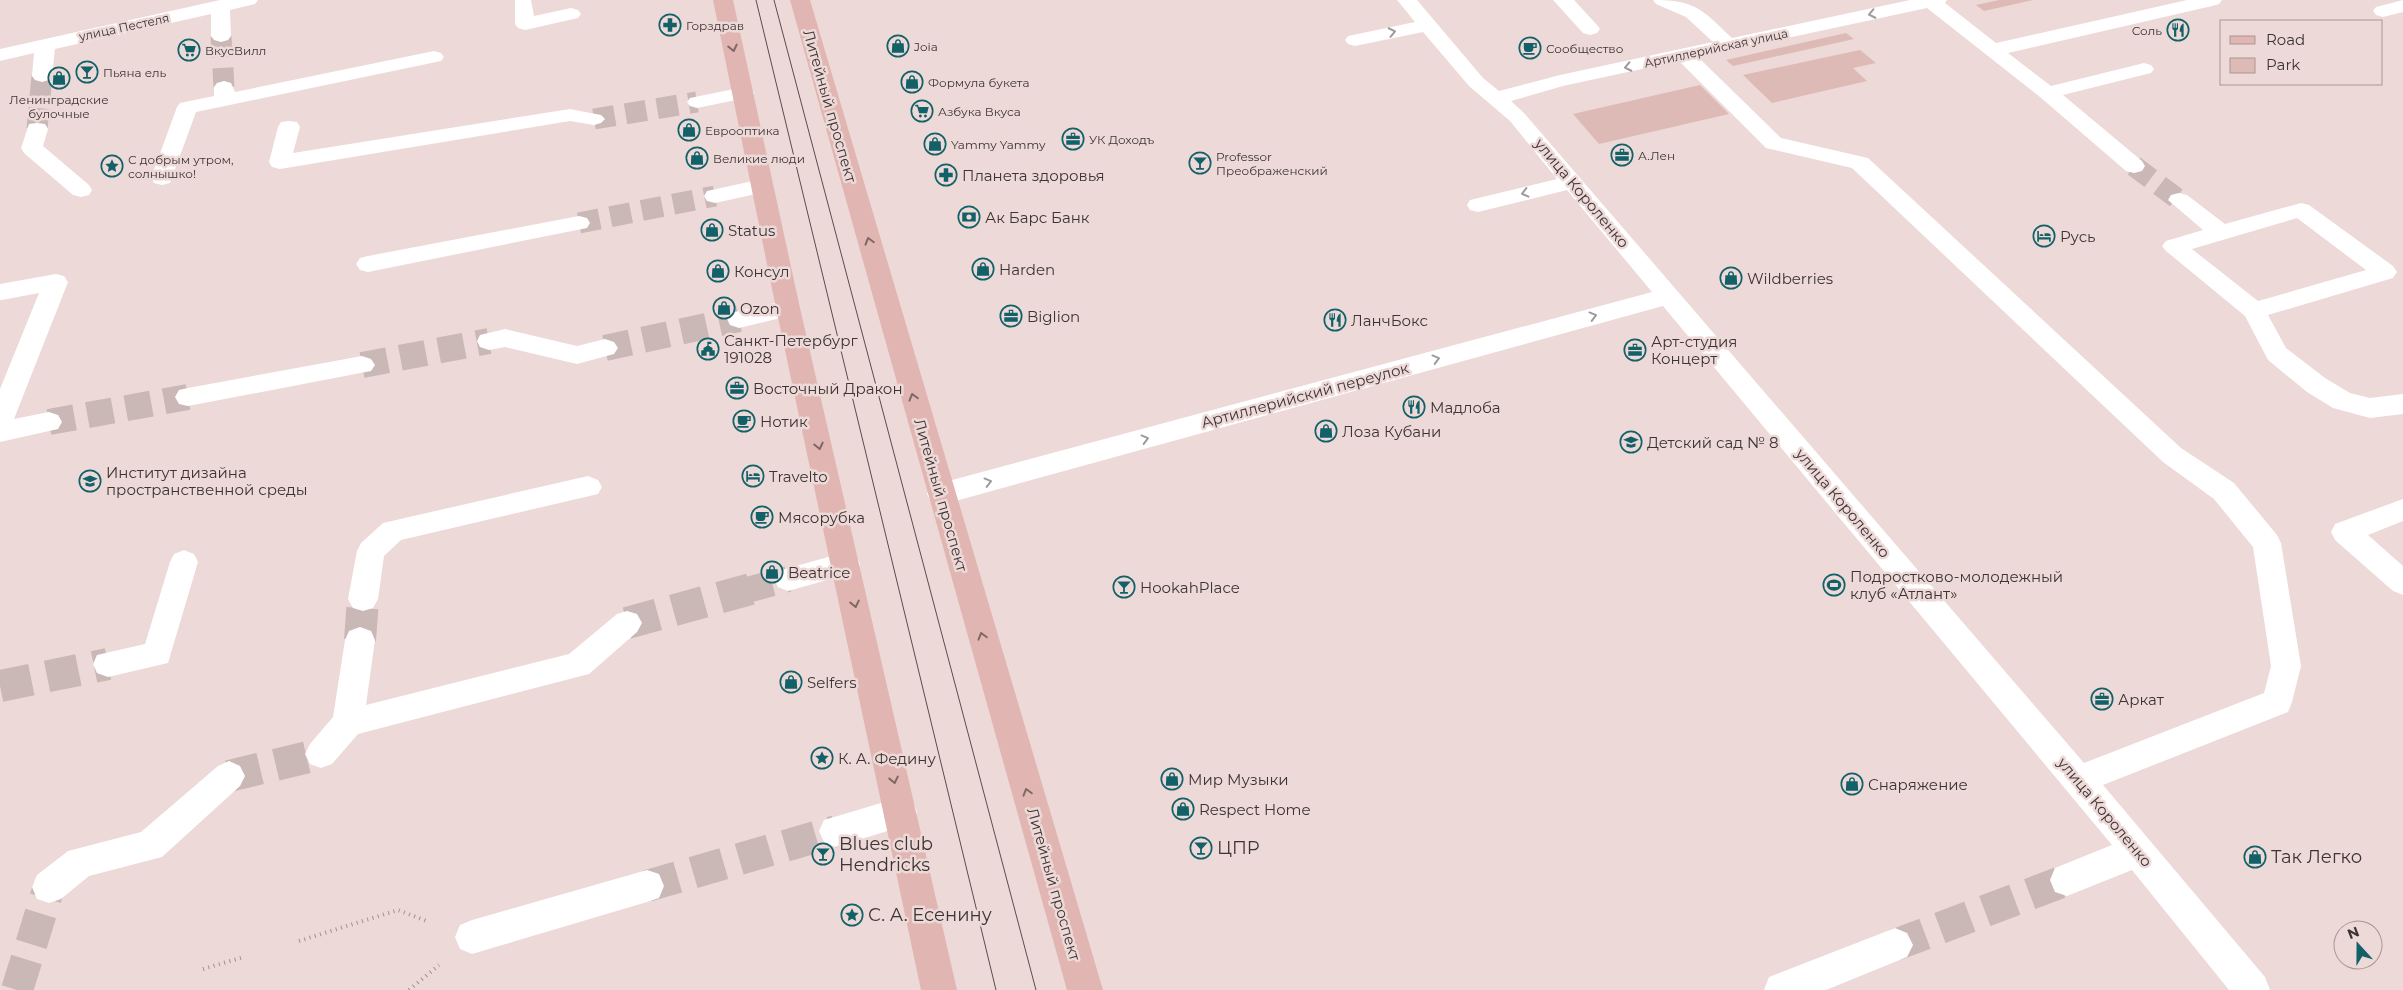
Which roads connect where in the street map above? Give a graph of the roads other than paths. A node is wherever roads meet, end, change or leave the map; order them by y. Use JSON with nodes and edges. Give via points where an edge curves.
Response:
{"nodes":[{"id":1,"x":248,"y":0,"type":"edge"},
{"id":2,"x":723,"y":0,"type":"edge"},
{"id":3,"x":800,"y":0,"type":"edge"},
{"id":4,"x":1407,"y":0,"type":"edge"},
{"id":5,"x":1563,"y":0,"type":"edge"},
{"id":6,"x":1663,"y":0,"type":"edge"},
{"id":7,"x":2212,"y":0,"type":"edge"},
{"id":8,"x":1934,"y":1,"type":"edge"},
{"id":9,"x":523,"y":2,"type":"dead end"},
{"id":10,"x":220,"y":6,"type":"junction"},
{"id":11,"x":2403,"y":6,"type":"edge"},
{"id":12,"x":2383,"y":11,"type":"dead end"},
{"id":13,"x":571,"y":14,"type":"dead end"},
{"id":14,"x":1428,"y":25,"type":"junction"},
{"id":15,"x":1590,"y":29,"type":"dead end"},
{"id":16,"x":221,"y":36,"type":"tunnel mouth"},
{"id":17,"x":1356,"y":40,"type":"dead end"},
{"id":18,"x":45,"y":45,"type":"junction"},
{"id":19,"x":1728,"y":45,"type":"junction"},
{"id":20,"x":1993,"y":50,"type":"junction"},
{"id":21,"x":0,"y":55,"type":"edge"},
{"id":22,"x":1684,"y":55,"type":"junction"},
{"id":23,"x":434,"y":57,"type":"dead end"},
{"id":24,"x":2144,"y":69,"type":"dead end"},
{"id":25,"x":42,"y":76,"type":"tunnel mouth"},
{"id":26,"x":2047,"y":92,"type":"junction"},
{"id":27,"x":744,"y":93,"type":"junction"},
{"id":28,"x":1496,"y":99,"type":"junction"},
{"id":29,"x":697,"y":102,"type":"tunnel mouth"},
{"id":30,"x":594,"y":119,"type":"tunnel mouth"},
{"id":31,"x":288,"y":128,"type":"dead end"},
{"id":32,"x":37,"y":129,"type":"tunnel mouth"},
{"id":33,"x":2134,"y":166,"type":"tunnel mouth"},
{"id":34,"x":162,"y":178,"type":"dead end"},
{"id":35,"x":1572,"y":182,"type":"junction"},
{"id":36,"x":762,"y":186,"type":"junction"},
{"id":37,"x":81,"y":190,"type":"dead end"},
{"id":38,"x":715,"y":196,"type":"tunnel mouth"},
{"id":39,"x":2179,"y":200,"type":"tunnel mouth"},
{"id":40,"x":1478,"y":205,"type":"dead end"},
{"id":41,"x":579,"y":222,"type":"tunnel mouth"},
{"id":42,"x":2221,"y":233,"type":"junction"},
{"id":43,"x":368,"y":264,"type":"dead end"},
{"id":44,"x":2394,"y":275,"type":"edge"},
{"id":45,"x":2,"y":292,"type":"dead end"},
{"id":46,"x":1668,"y":296,"type":"junction"},
{"id":47,"x":788,"y":308,"type":"junction"},
{"id":48,"x":2254,"y":311,"type":"junction"},
{"id":49,"x":739,"y":319,"type":"tunnel mouth"},
{"id":50,"x":489,"y":341,"type":"tunnel mouth"},
{"id":51,"x":605,"y":348,"type":"tunnel mouth"},
{"id":52,"x":362,"y":365,"type":"tunnel mouth"},
{"id":53,"x":188,"y":397,"type":"tunnel mouth"},
{"id":54,"x":2403,"y":404,"type":"edge"},
{"id":55,"x":0,"y":421,"type":"edge"},
{"id":56,"x":50,"y":422,"type":"tunnel mouth"},
{"id":57,"x":0,"y":432,"type":"edge"},
{"id":58,"x":588,"y":487,"type":"dead end"},
{"id":59,"x":941,"y":494,"type":"junction"},
{"id":60,"x":2403,"y":510,"type":"edge"},
{"id":61,"x":184,"y":562,"type":"dead end"},
{"id":62,"x":846,"y":564,"type":"junction"},
{"id":63,"x":788,"y":579,"type":"tunnel mouth"},
{"id":64,"x":2403,"y":583,"type":"edge"},
{"id":65,"x":363,"y":599,"type":"tunnel mouth"},
{"id":66,"x":627,"y":623,"type":"tunnel mouth"},
{"id":67,"x":360,"y":640,"type":"tunnel mouth"},
{"id":68,"x":108,"y":664,"type":"tunnel mouth"},
{"id":69,"x":348,"y":723,"type":"junction"},
{"id":70,"x":321,"y":754,"type":"tunnel mouth"},
{"id":71,"x":229,"y":776,"type":"tunnel mouth"},
{"id":72,"x":2078,"y":780,"type":"junction"},
{"id":73,"x":901,"y":812,"type":"junction"},
{"id":74,"x":836,"y":831,"type":"tunnel mouth"},
{"id":75,"x":2138,"y":852,"type":"junction"},
{"id":76,"x":2067,"y":880,"type":"tunnel mouth"},
{"id":77,"x":647,"y":886,"type":"tunnel mouth"},
{"id":78,"x":49,"y":888,"type":"tunnel mouth"},
{"id":79,"x":472,"y":938,"type":"road end"},
{"id":80,"x":1895,"y":945,"type":"tunnel mouth"},
{"id":81,"x":939,"y":990,"type":"edge"},
{"id":82,"x":1085,"y":990,"type":"edge"},
{"id":83,"x":1782,"y":990,"type":"edge"},
{"id":84,"x":2252,"y":990,"type":"edge"}],
"edges":[{"from":1,"to":10,"type":"street","name":"улица Пестеля"},
{"from":2,"to":27,"type":"main road","one_way":true},
{"from":59,"to":3,"type":"main road","name":"Литейный проспект","one_way":true},
{"from":4,"to":14,"type":"street","name":"улица Короленко"},
{"from":5,"to":15,"type":"street"},
{"from":6,"to":19,"type":"street","via":[[1693,13]]},
{"from":7,"to":20,"type":"street"},
{"from":8,"to":19,"type":"street","name":"Артиллерийская улица","one_way":true},
{"from":8,"to":20,"type":"street"},
{"from":9,"to":13,"type":"street","via":[[526,24]]},
{"from":10,"to":16,"type":"street"},
{"from":10,"to":18,"type":"street","name":"улица Пестеля"},
{"from":11,"to":12,"type":"street"},
{"from":17,"to":14,"type":"street","one_way":true},
{"from":14,"to":28,"type":"street","name":"улица Короленко","via":[[1476,82]]},
{"from":18,"to":21,"type":"street","name":"улица Пестеля"},
{"from":18,"to":25,"type":"street"},
{"from":19,"to":22,"type":"street","name":"Артиллерийская улица"},
{"from":20,"to":26,"type":"street"},
{"from":22,"to":28,"type":"street","name":"Артиллерийская улица","one_way":true,"via":[[1560,81]]},
{"from":22,"to":72,"type":"street","via":[[1774,143],[1860,163],[2172,455],[2224,491],[2267,544],[2286,666],[2277,702]]},
{"from":23,"to":34,"type":"street","via":[[224,93],[187,107]]},
{"from":24,"to":26,"type":"street"},
{"from":26,"to":33,"type":"street"},
{"from":27,"to":29,"type":"street"},
{"from":27,"to":36,"type":"main road"},
{"from":28,"to":35,"type":"street","name":"улица Короленко","via":[[1517,117]]},
{"from":30,"to":31,"type":"street","via":[[570,115],[280,162]]},
{"from":32,"to":37,"type":"street","via":[[32,148]]},
{"from":35,"to":40,"type":"street","one_way":true},
{"from":35,"to":46,"type":"street","name":"улица Короленко"},
{"from":36,"to":38,"type":"street"},
{"from":36,"to":47,"type":"main road"},
{"from":39,"to":42,"type":"street"},
{"from":41,"to":43,"type":"street"},
{"from":42,"to":44,"type":"street","via":[[2301,210]]},
{"from":42,"to":48,"type":"street","via":[[2174,246]]},
{"from":44,"to":48,"type":"street"},
{"from":45,"to":55,"type":"street","via":[[56,282]]},
{"from":59,"to":46,"type":"street","name":"Артиллерийский переулок","one_way":true},
{"from":46,"to":72,"type":"street","name":"улица Короленко"},
{"from":47,"to":49,"type":"street"},
{"from":47,"to":62,"type":"main road","one_way":true},
{"from":48,"to":54,"type":"street","via":[[2278,354],[2322,389],[2342,401],[2370,408]]},
{"from":50,"to":51,"type":"street","via":[[505,338],[577,354]]},
{"from":52,"to":53,"type":"street"},
{"from":56,"to":57,"type":"street"},
{"from":58,"to":65,"type":"street","via":[[393,531],[371,551]]},
{"from":82,"to":59,"type":"main road","name":"Литейный проспект","one_way":true},
{"from":60,"to":64,"type":"street","via":[[2345,532]]},
{"from":61,"to":68,"type":"street","via":[[158,654]]},
{"from":62,"to":63,"type":"street"},
{"from":62,"to":73,"type":"main road","one_way":true},
{"from":66,"to":69,"type":"street","via":[[578,665]]},
{"from":67,"to":69,"type":"street"},
{"from":69,"to":70,"type":"street"},
{"from":71,"to":78,"type":"street","via":[[150,846],[80,862]]},
{"from":72,"to":75,"type":"street","name":"улица Короленко"},
{"from":73,"to":74,"type":"street"},
{"from":73,"to":81,"type":"main road"},
{"from":75,"to":76,"type":"street"},
{"from":75,"to":84,"type":"street","name":"улица Короленко"},
{"from":77,"to":79,"type":"street"},
{"from":80,"to":83,"type":"street"}]}
